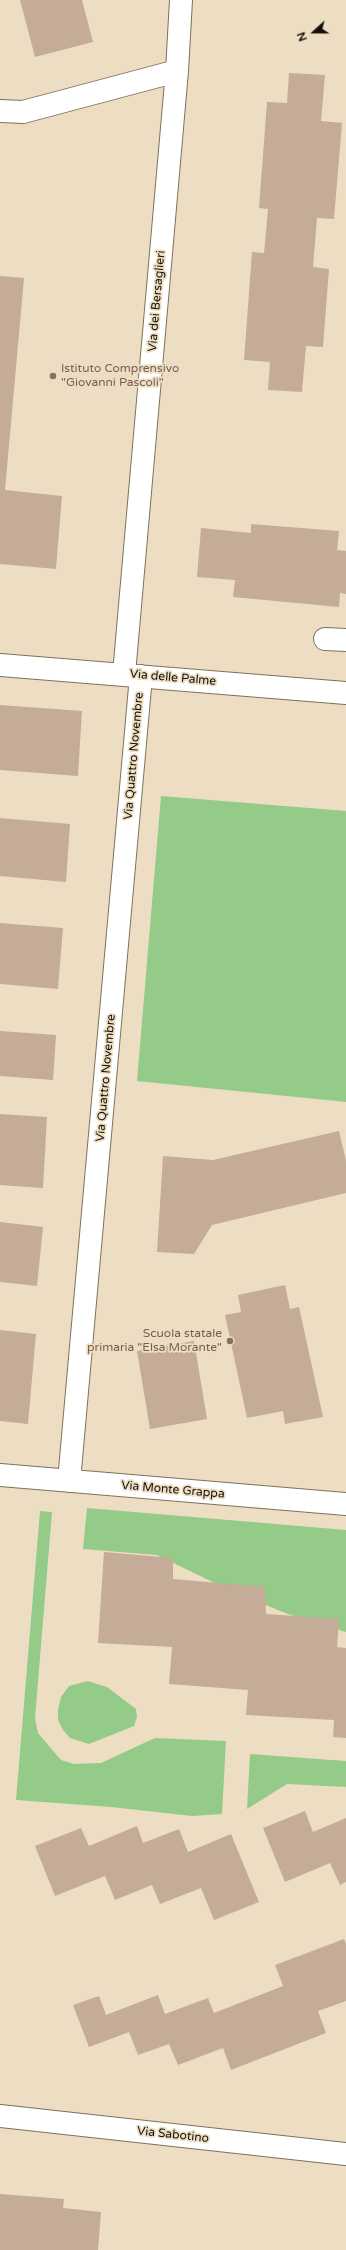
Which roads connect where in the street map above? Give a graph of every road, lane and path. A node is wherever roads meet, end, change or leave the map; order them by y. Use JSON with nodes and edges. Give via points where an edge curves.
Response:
{"nodes":[{"id":1,"x":181,"y":0,"type":"edge"},
{"id":2,"x":177,"y":71,"type":"junction"},
{"id":3,"x":0,"y":111,"type":"edge"},
{"id":4,"x":0,"y":665,"type":"edge"},
{"id":5,"x":140,"y":676,"type":"junction"},
{"id":6,"x":346,"y":693,"type":"edge"},
{"id":7,"x":0,"y":1475,"type":"edge"},
{"id":8,"x":69,"y":1481,"type":"junction"},
{"id":9,"x":346,"y":1504,"type":"edge"},
{"id":10,"x":0,"y":2116,"type":"edge"},
{"id":11,"x":346,"y":2154,"type":"edge"}],
"edges":[{"from":1,"to":2,"type":"street","name":"Via dei Bersaglieri"},
{"from":2,"to":3,"type":"street","via":[[23,112]]},
{"from":2,"to":5,"type":"street","name":"Via dei Bersaglieri"},
{"from":4,"to":5,"type":"street","name":"Via delle Palme"},
{"from":5,"to":6,"type":"street","name":"Via delle Palme"},
{"from":5,"to":8,"type":"street","name":"Via Quattro Novembre"},
{"from":7,"to":8,"type":"street","name":"Via Monte Grappa"},
{"from":8,"to":9,"type":"street","name":"Via Monte Grappa"},
{"from":10,"to":11,"type":"street","name":"Via Sabotino"}]}
